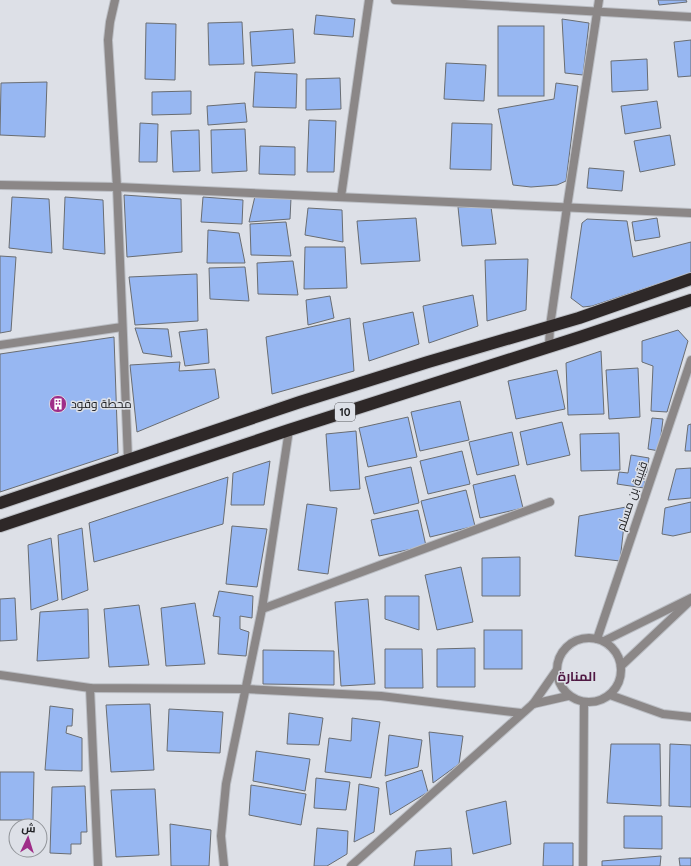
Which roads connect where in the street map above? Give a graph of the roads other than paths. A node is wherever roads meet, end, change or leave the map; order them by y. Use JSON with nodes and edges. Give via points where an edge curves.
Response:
{"nodes":[{"id":1,"x":115,"y":0,"type":"edge"},
{"id":2,"x":369,"y":0,"type":"edge"},
{"id":3,"x":395,"y":0,"type":"edge"},
{"id":4,"x":599,"y":0,"type":"edge"},
{"id":5,"x":597,"y":11,"type":"junction"},
{"id":6,"x":691,"y":17,"type":"edge"},
{"id":7,"x":0,"y":185,"type":"edge"},
{"id":8,"x":117,"y":187,"type":"junction"},
{"id":9,"x":341,"y":197,"type":"junction"},
{"id":10,"x":567,"y":207,"type":"junction"},
{"id":11,"x":691,"y":213,"type":"edge"},
{"id":12,"x":691,"y":279,"type":"edge"},
{"id":13,"x":691,"y":300,"type":"edge"},
{"id":14,"x":550,"y":326,"type":"junction"},
{"id":15,"x":122,"y":327,"type":"junction"},
{"id":16,"x":0,"y":345,"type":"edge"},
{"id":17,"x":549,"y":347,"type":"junction"},
{"id":18,"x":691,"y":360,"type":"edge"},
{"id":19,"x":289,"y":430,"type":"junction"},
{"id":20,"x":128,"y":459,"type":"junction"},
{"id":21,"x":550,"y":502,"type":"dead end"},
{"id":22,"x":0,"y":503,"type":"edge"},
{"id":23,"x":0,"y":526,"type":"edge"},
{"id":24,"x":691,"y":599,"type":"edge"},
{"id":25,"x":262,"y":609,"type":"junction"},
{"id":26,"x":600,"y":640,"type":"junction"},
{"id":27,"x":621,"y":666,"type":"junction"},
{"id":28,"x":556,"y":671,"type":"junction"},
{"id":29,"x":0,"y":675,"type":"edge"},
{"id":30,"x":90,"y":688,"type":"junction"},
{"id":31,"x":246,"y":689,"type":"junction"},
{"id":32,"x":610,"y":695,"type":"junction"},
{"id":33,"x":568,"y":696,"type":"junction"},
{"id":34,"x":584,"y":702,"type":"junction"},
{"id":35,"x":533,"y":704,"type":"junction"},
{"id":36,"x":521,"y":714,"type":"junction"},
{"id":37,"x":691,"y":717,"type":"edge"},
{"id":38,"x":98,"y":866,"type":"edge"},
{"id":39,"x":224,"y":866,"type":"edge"},
{"id":40,"x":351,"y":866,"type":"edge"},
{"id":41,"x":583,"y":866,"type":"edge"}],
"edges":[{"from":1,"to":8,"type":"street","via":[[108,40]]},
{"from":2,"to":9,"type":"street"},
{"from":3,"to":5,"type":"street"},
{"from":4,"to":5,"type":"street"},
{"from":5,"to":6,"type":"street"},
{"from":5,"to":10,"type":"street"},
{"from":7,"to":8,"type":"street"},
{"from":8,"to":9,"type":"street"},
{"from":8,"to":15,"type":"street"},
{"from":9,"to":10,"type":"street"},
{"from":10,"to":11,"type":"street"},
{"from":10,"to":14,"type":"street"},
{"from":12,"to":14,"type":"highway","number":"10"},
{"from":13,"to":17,"type":"highway","number":"10"},
{"from":14,"to":17,"type":"street"},
{"from":14,"to":20,"type":"highway","number":"10","via":[[337,390]]},
{"from":15,"to":16,"type":"street"},
{"from":15,"to":20,"type":"street"},
{"from":17,"to":19,"type":"highway","number":"10"},
{"from":18,"to":26,"type":"street","name":"قتيبة بن مسلم"},
{"from":19,"to":23,"type":"highway","number":"10"},
{"from":19,"to":25,"type":"street"},
{"from":20,"to":22,"type":"highway","number":"10"},
{"from":21,"to":25,"type":"street"},
{"from":24,"to":26,"type":"street"},
{"from":24,"to":27,"type":"street"},
{"from":25,"to":31,"type":"street"},
{"from":26,"to":27,"type":"street","via":[[616,652]]},
{"from":26,"to":28,"type":"street","via":[[588,638],[572,643],[560,654]]},
{"from":27,"to":32,"type":"street","via":[[619,682]]},
{"from":28,"to":33,"type":"street","via":[[559,685]]},
{"from":28,"to":35,"type":"street"},
{"from":29,"to":30,"type":"street"},
{"from":30,"to":31,"type":"street"},
{"from":30,"to":38,"type":"street"},
{"from":31,"to":36,"type":"street","via":[[381,696]]},
{"from":31,"to":39,"type":"street","via":[[226,784],[221,836]]},
{"from":32,"to":34,"type":"street","via":[[598,702]]},
{"from":32,"to":37,"type":"street","via":[[663,714]]},
{"from":33,"to":34,"type":"street"},
{"from":33,"to":35,"type":"street"},
{"from":34,"to":41,"type":"street"},
{"from":35,"to":36,"type":"street"},
{"from":36,"to":40,"type":"street"}]}
